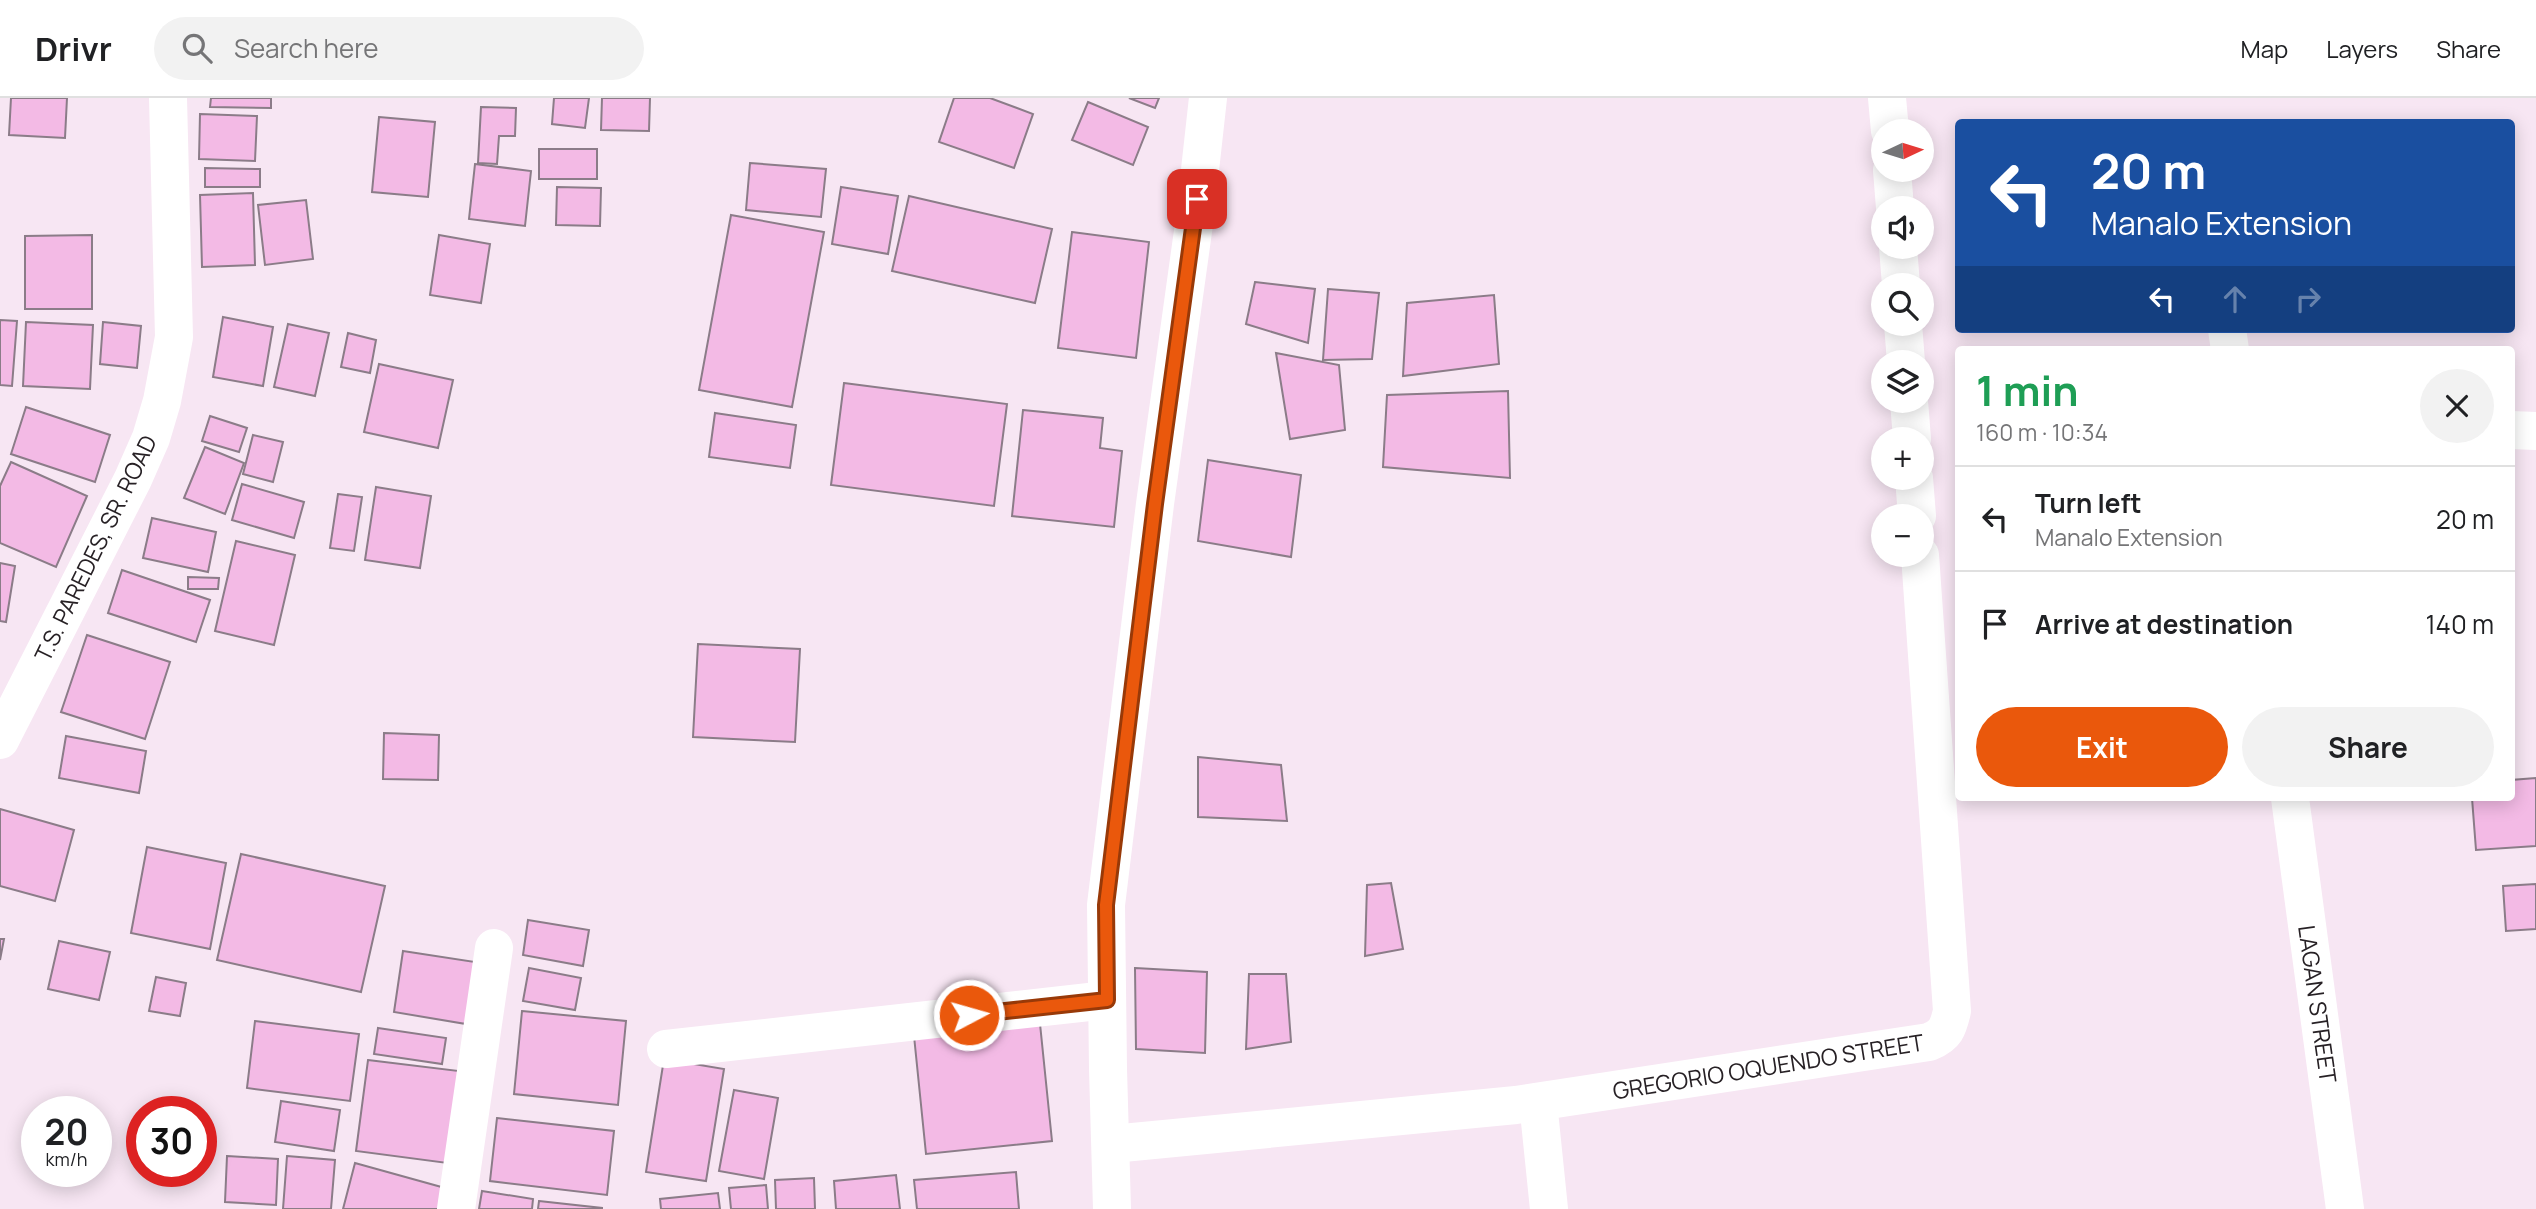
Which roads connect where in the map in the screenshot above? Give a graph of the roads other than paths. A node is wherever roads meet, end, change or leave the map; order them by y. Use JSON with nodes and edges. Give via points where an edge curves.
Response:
{"nodes":[{"id":1,"x":168,"y":98,"type":"edge"},
{"id":2,"x":1209,"y":98,"type":"edge"},
{"id":3,"x":1887,"y":98,"type":"edge"},
{"id":4,"x":1889,"y":119,"type":"edge"},
{"id":5,"x":2515,"y":430,"type":"edge"},
{"id":6,"x":2536,"y":431,"type":"edge"},
{"id":7,"x":1921,"y":567,"type":"edge"},
{"id":8,"x":0,"y":740,"type":"edge"},
{"id":9,"x":2290,"y":801,"type":"edge"},
{"id":10,"x":495,"y":948,"type":"dead end"},
{"id":11,"x":1107,"y":1000,"type":"junction"},
{"id":12,"x":666,"y":1049,"type":"dead end"},
{"id":13,"x":1538,"y":1102,"type":"junction"},
{"id":14,"x":1112,"y":1143,"type":"junction"},
{"id":15,"x":456,"y":1209,"type":"edge"},
{"id":16,"x":1112,"y":1209,"type":"edge"},
{"id":17,"x":1549,"y":1209,"type":"edge"},
{"id":18,"x":2345,"y":1209,"type":"edge"}],
"edges":[{"from":1,"to":8,"type":"street","name":"T.S. PAREDES, SR. ROAD","via":[[174,337],[162,401],[133,479]]},
{"from":2,"to":11,"type":"street","via":[[1106,905]]},
{"from":3,"to":4,"type":"street"},
{"from":5,"to":6,"type":"street"},
{"from":7,"to":13,"type":"street","name":"GREGORIO OQUENDO STREET","via":[[1952,1011],[1945,1033],[1929,1042]]},
{"from":9,"to":18,"type":"street","name":"LAGAN STREET"},
{"from":10,"to":15,"type":"street"},
{"from":11,"to":12,"type":"street"},
{"from":11,"to":14,"type":"street"},
{"from":13,"to":14,"type":"street","name":"GREGORIO OQUENDO STREET"},
{"from":13,"to":17,"type":"street"},
{"from":14,"to":16,"type":"street"}]}
